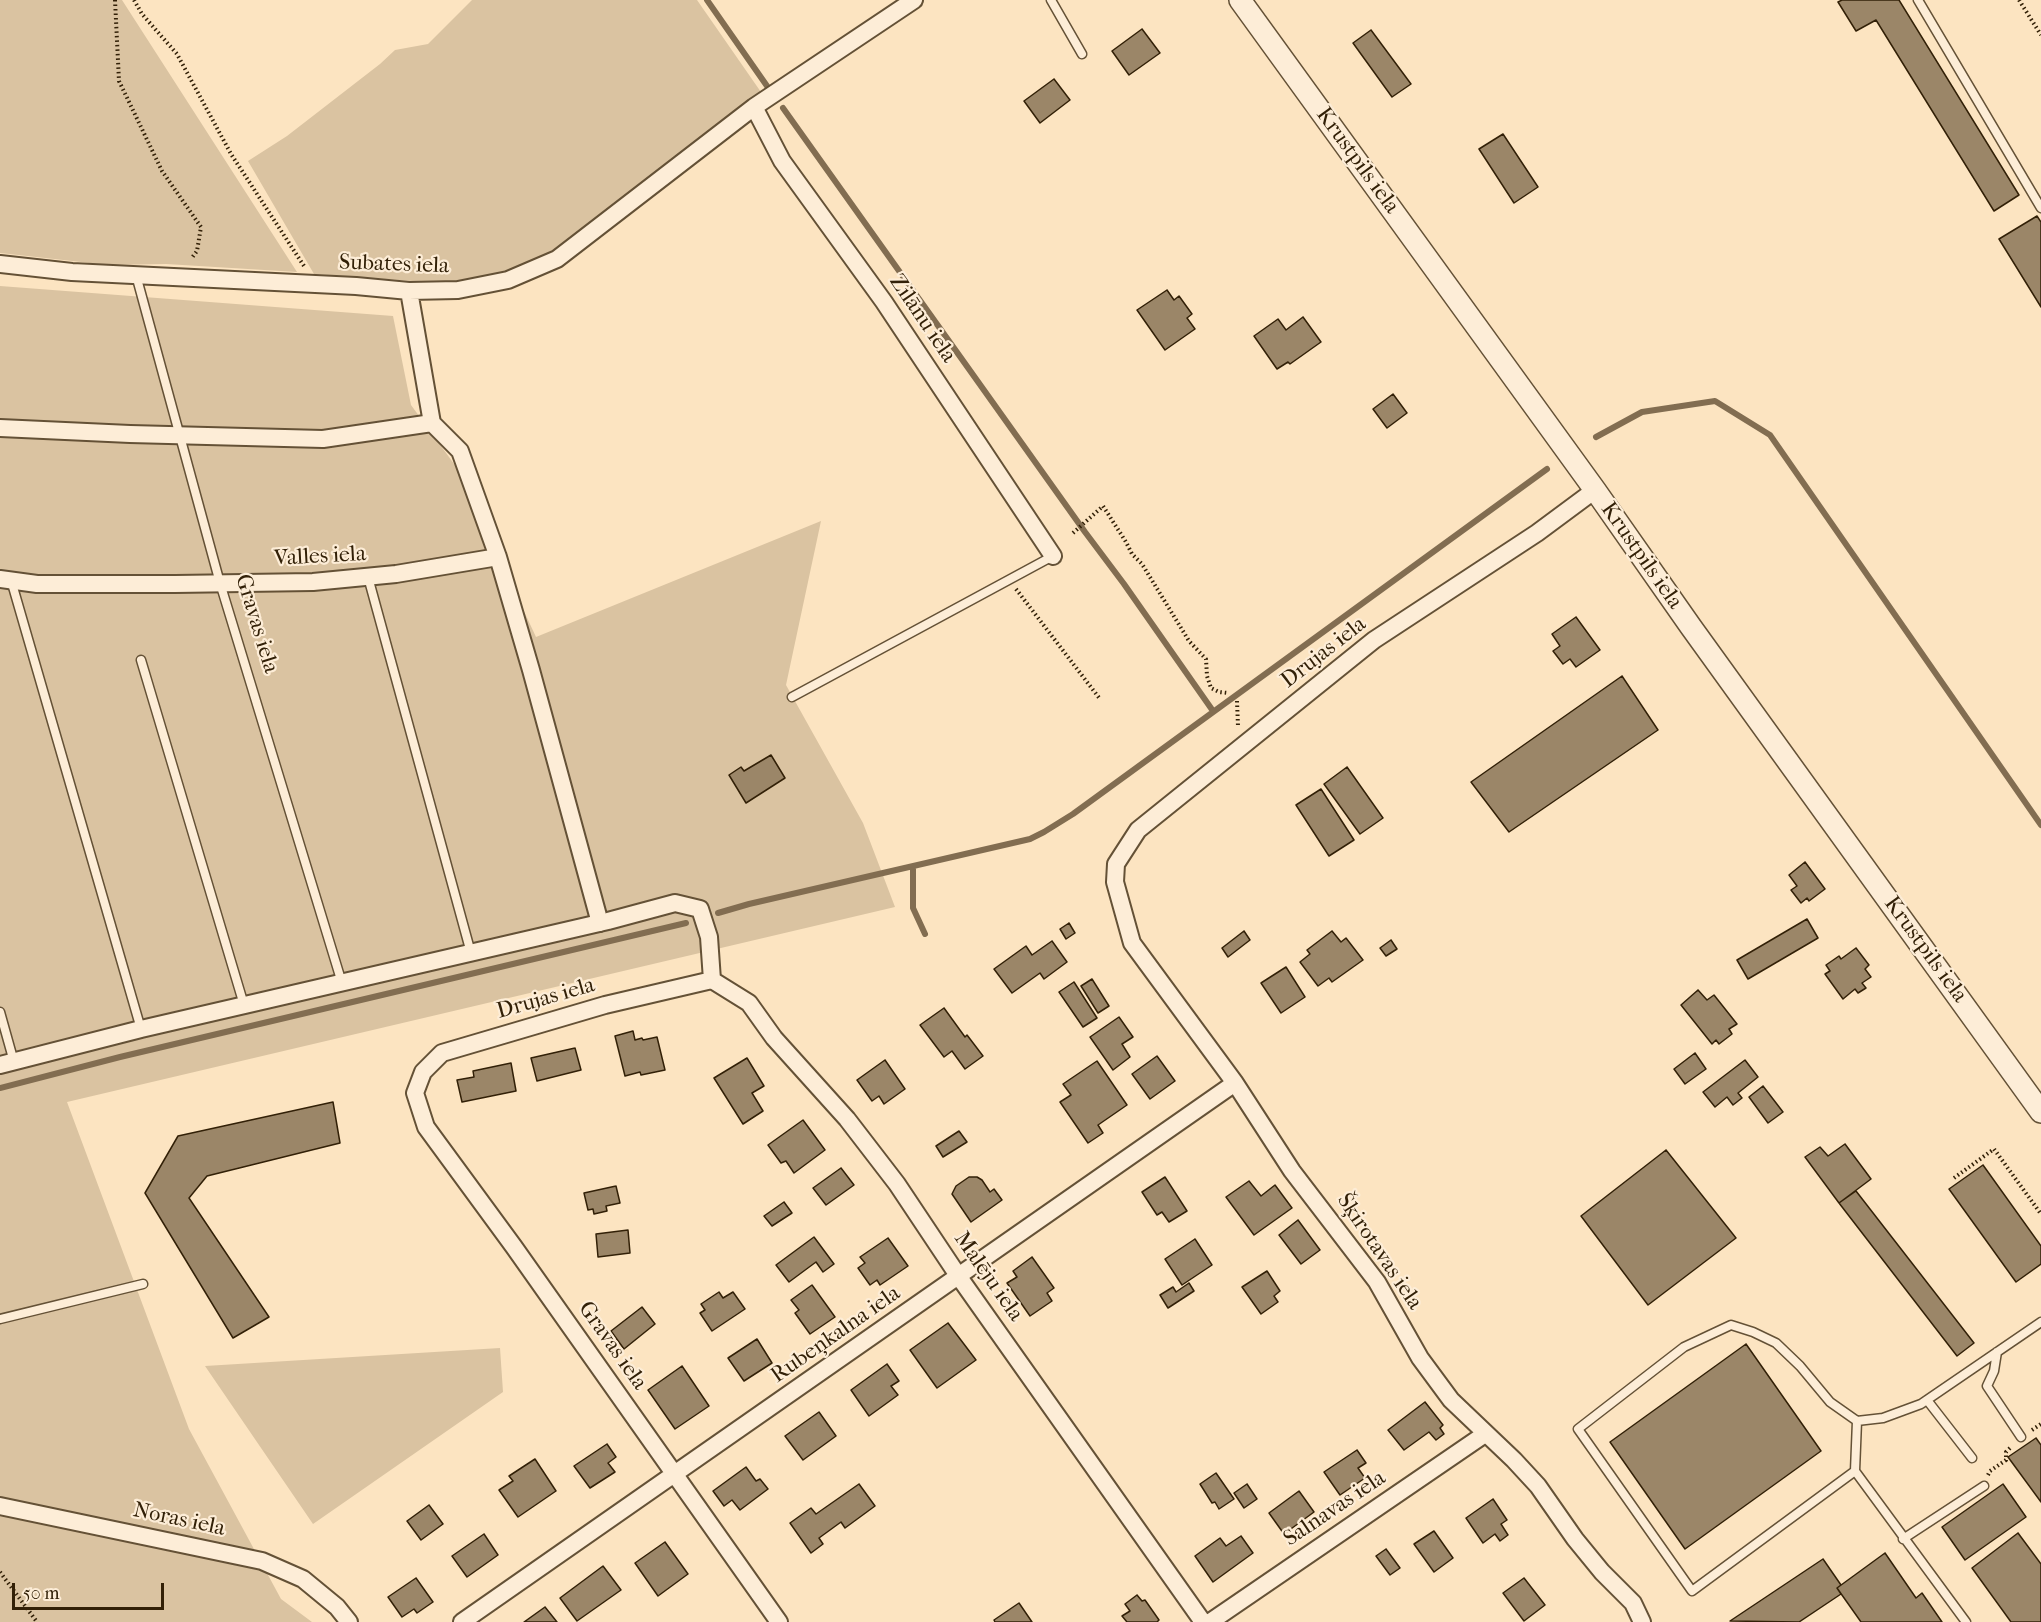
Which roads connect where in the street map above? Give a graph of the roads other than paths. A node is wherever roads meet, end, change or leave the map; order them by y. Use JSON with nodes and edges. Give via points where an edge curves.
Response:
{"nodes":[{"id":1,"x":914,"y":0,"type":"edge"},
{"id":2,"x":1051,"y":0,"type":"edge"},
{"id":3,"x":1240,"y":0,"type":"edge"},
{"id":4,"x":1918,"y":0,"type":"edge"},
{"id":5,"x":1082,"y":54,"type":"dead end"},
{"id":6,"x":754,"y":107,"type":"junction"},
{"id":7,"x":2041,"y":208,"type":"edge"},
{"id":8,"x":0,"y":264,"type":"edge"},
{"id":9,"x":136,"y":275,"type":"junction"},
{"id":10,"x":409,"y":291,"type":"junction"},
{"id":11,"x":432,"y":423,"type":"junction"},
{"id":12,"x":0,"y":428,"type":"edge"},
{"id":13,"x":179,"y":436,"type":"junction"},
{"id":14,"x":1595,"y":490,"type":"junction"},
{"id":15,"x":498,"y":556,"type":"junction"},
{"id":16,"x":1053,"y":556,"type":"joint"},
{"id":17,"x":368,"y":577,"type":"junction"},
{"id":18,"x":5,"y":579,"type":"edge"},
{"id":19,"x":220,"y":583,"type":"junction"},
{"id":20,"x":141,"y":660,"type":"dead end"},
{"id":21,"x":792,"y":696,"type":"dead end"},
{"id":22,"x":1114,"y":882,"type":"joint"},
{"id":23,"x":600,"y":923,"type":"junction"},
{"id":24,"x":471,"y":953,"type":"junction"},
{"id":25,"x":712,"y":980,"type":"junction"},
{"id":26,"x":342,"y":983,"type":"junction"},
{"id":27,"x":244,"y":1005,"type":"junction"},
{"id":28,"x":0,"y":1012,"type":"edge"},
{"id":29,"x":141,"y":1029,"type":"junction"},
{"id":30,"x":7,"y":1064,"type":"edge"},
{"id":31,"x":1234,"y":1083,"type":"junction"},
{"id":32,"x":415,"y":1093,"type":"joint"},
{"id":33,"x":2041,"y":1112,"type":"edge"},
{"id":34,"x":959,"y":1276,"type":"junction"},
{"id":35,"x":143,"y":1284,"type":"dead end"},
{"id":36,"x":0,"y":1319,"type":"edge"},
{"id":37,"x":2041,"y":1322,"type":"edge"},
{"id":38,"x":1997,"y":1352,"type":"junction"},
{"id":39,"x":1927,"y":1400,"type":"junction"},
{"id":40,"x":1857,"y":1421,"type":"junction"},
{"id":41,"x":1485,"y":1434,"type":"junction"},
{"id":42,"x":2021,"y":1437,"type":"road end"},
{"id":43,"x":1972,"y":1458,"type":"dead end"},
{"id":44,"x":1855,"y":1471,"type":"junction"},
{"id":45,"x":675,"y":1475,"type":"junction"},
{"id":46,"x":1984,"y":1486,"type":"road end"},
{"id":47,"x":0,"y":1506,"type":"edge"},
{"id":48,"x":1904,"y":1539,"type":"junction"},
{"id":49,"x":349,"y":1622,"type":"edge"},
{"id":50,"x":462,"y":1622,"type":"edge"},
{"id":51,"x":780,"y":1622,"type":"edge"},
{"id":52,"x":1203,"y":1622,"type":"edge"},
{"id":53,"x":1210,"y":1622,"type":"edge"},
{"id":54,"x":1641,"y":1622,"type":"edge"},
{"id":55,"x":1966,"y":1622,"type":"edge"}],
"edges":[{"from":1,"to":6,"type":"street","name":"Subates iela"},
{"from":2,"to":5,"type":"lane"},
{"from":3,"to":14,"type":"street","name":"Krustpils iela"},
{"from":4,"to":7,"type":"lane"},
{"from":6,"to":10,"type":"street","name":"Subates iela","via":[[557,259],[508,280],[458,290]]},
{"from":6,"to":16,"type":"street","name":"Zilānu iela","via":[[782,161],[884,302]]},
{"from":8,"to":9,"type":"street","name":"Subates iela"},
{"from":9,"to":10,"type":"street","name":"Subates iela"},
{"from":9,"to":13,"type":"lane","name":"Gravas iela"},
{"from":10,"to":11,"type":"street"},
{"from":11,"to":13,"type":"street","via":[[323,440]]},
{"from":11,"to":15,"type":"street","via":[[460,451]]},
{"from":12,"to":13,"type":"street"},
{"from":13,"to":19,"type":"lane","name":"Gravas iela"},
{"from":14,"to":22,"type":"street","name":"Drujas iela","via":[[1374,640],[1138,830],[1116,864]]},
{"from":14,"to":33,"type":"street","name":"Krustpils iela"},
{"from":15,"to":17,"type":"street","name":"Valles iela"},
{"from":15,"to":23,"type":"street"},
{"from":16,"to":21,"type":"lane"},
{"from":17,"to":19,"type":"street","name":"Valles iela"},
{"from":17,"to":24,"type":"lane"},
{"from":18,"to":19,"type":"street","name":"Valles iela","via":[[38,584]]},
{"from":18,"to":29,"type":"lane"},
{"from":19,"to":26,"type":"lane","name":"Gravas iela"},
{"from":20,"to":27,"type":"lane"},
{"from":22,"to":31,"type":"street","name":"Šķirotavas iela","via":[[1132,943]]},
{"from":23,"to":24,"type":"street"},
{"from":23,"to":25,"type":"street","via":[[675,903],[700,909],[709,937]]},
{"from":24,"to":26,"type":"street"},
{"from":25,"to":32,"type":"street","name":"Drujas iela","via":[[605,1005],[442,1053],[423,1072]]},
{"from":25,"to":34,"type":"street","name":"Malēju iela","via":[[749,1003],[774,1038],[847,1119]]},
{"from":26,"to":27,"type":"street"},
{"from":27,"to":29,"type":"street"},
{"from":28,"to":30,"type":"lane"},
{"from":29,"to":30,"type":"street"},
{"from":31,"to":34,"type":"street","name":"Rubeņkalna iela"},
{"from":31,"to":41,"type":"street","name":"Šķirotavas iela","via":[[1282,1156],[1377,1282],[1420,1358],[1451,1400]]},
{"from":32,"to":45,"type":"street","name":"Gravas iela","via":[[426,1127]]},
{"from":34,"to":45,"type":"street","name":"Rubeņkalna iela"},
{"from":34,"to":52,"type":"street","name":"Malēju iela"},
{"from":35,"to":36,"type":"lane"},
{"from":37,"to":38,"type":"lane"},
{"from":38,"to":39,"type":"lane"},
{"from":38,"to":42,"type":"lane","via":[[1987,1386]]},
{"from":39,"to":40,"type":"lane","via":[[1883,1418]]},
{"from":39,"to":43,"type":"lane"},
{"from":40,"to":44,"type":"lane"},
{"from":40,"to":44,"type":"lane","via":[[1830,1402],[1776,1344],[1731,1325],[1684,1347],[1578,1429],[1692,1591]]},
{"from":41,"to":53,"type":"street","name":"Salnavas iela"},
{"from":41,"to":54,"type":"street","name":"Šķirotavas iela","via":[[1538,1486],[1575,1539],[1633,1603]]},
{"from":44,"to":48,"type":"lane"},
{"from":45,"to":50,"type":"street","name":"Rubeņkalna iela"},
{"from":45,"to":51,"type":"street","name":"Gravas iela"},
{"from":46,"to":48,"type":"lane"},
{"from":47,"to":49,"type":"street","name":"Noras iela","via":[[262,1561],[303,1579]]},
{"from":48,"to":55,"type":"lane"}]}
